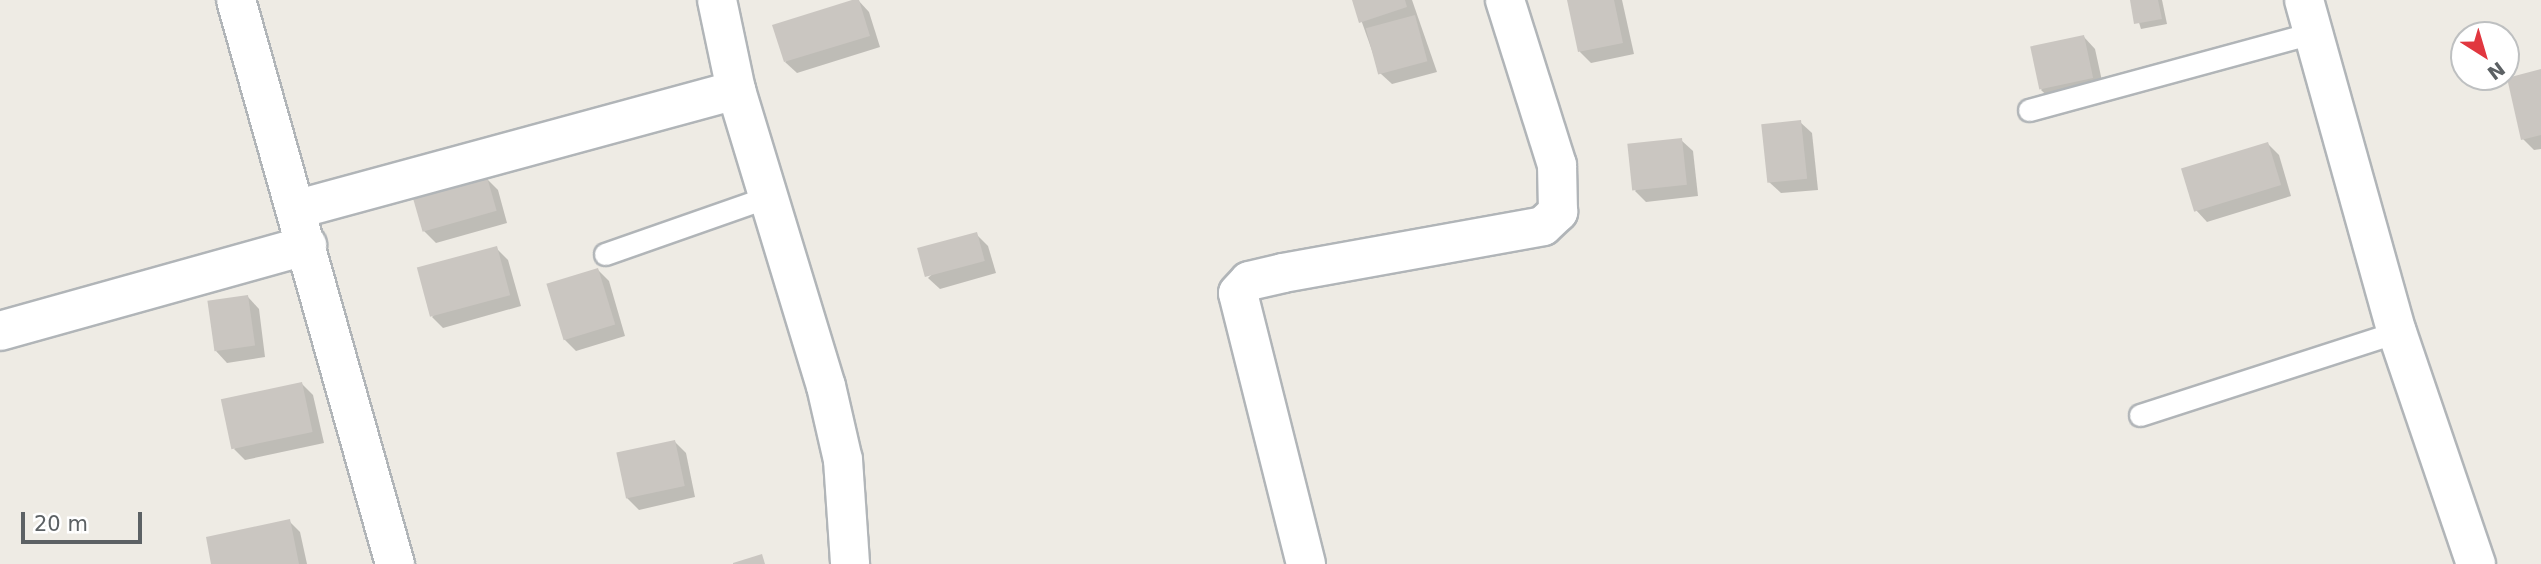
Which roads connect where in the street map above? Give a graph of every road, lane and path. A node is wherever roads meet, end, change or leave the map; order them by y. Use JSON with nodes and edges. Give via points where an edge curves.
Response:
{"nodes":[{"id":1,"x":236,"y":0,"type":"edge"},
{"id":2,"x":717,"y":0,"type":"edge"},
{"id":3,"x":1504,"y":0,"type":"edge"},
{"id":4,"x":2308,"y":17,"type":"edge"},
{"id":5,"x":736,"y":90,"type":"junction"},
{"id":6,"x":2029,"y":110,"type":"dead end"},
{"id":7,"x":771,"y":196,"type":"junction"},
{"id":8,"x":302,"y":227,"type":"junction"},
{"id":9,"x":605,"y":254,"type":"dead end"},
{"id":10,"x":0,"y":331,"type":"edge"},
{"id":11,"x":2397,"y":332,"type":"junction"},
{"id":12,"x":2140,"y":415,"type":"dead end"},
{"id":13,"x":395,"y":564,"type":"edge"},
{"id":14,"x":850,"y":564,"type":"edge"},
{"id":15,"x":1306,"y":564,"type":"edge"},
{"id":16,"x":2476,"y":564,"type":"edge"}],
"edges":[{"from":1,"to":8,"type":"street"},
{"from":2,"to":5,"type":"street"},
{"from":3,"to":15,"type":"street","via":[[1558,164],[1558,212],[1542,226],[1283,272],[1249,281],[1238,293]]},
{"from":4,"to":6,"type":"lane"},
{"from":4,"to":11,"type":"street"},
{"from":5,"to":7,"type":"street"},
{"from":5,"to":8,"type":"street"},
{"from":7,"to":9,"type":"lane"},
{"from":7,"to":14,"type":"street","via":[[843,460]]},
{"from":8,"to":10,"type":"street"},
{"from":8,"to":13,"type":"street"},
{"from":11,"to":12,"type":"lane"},
{"from":11,"to":16,"type":"street"}]}
